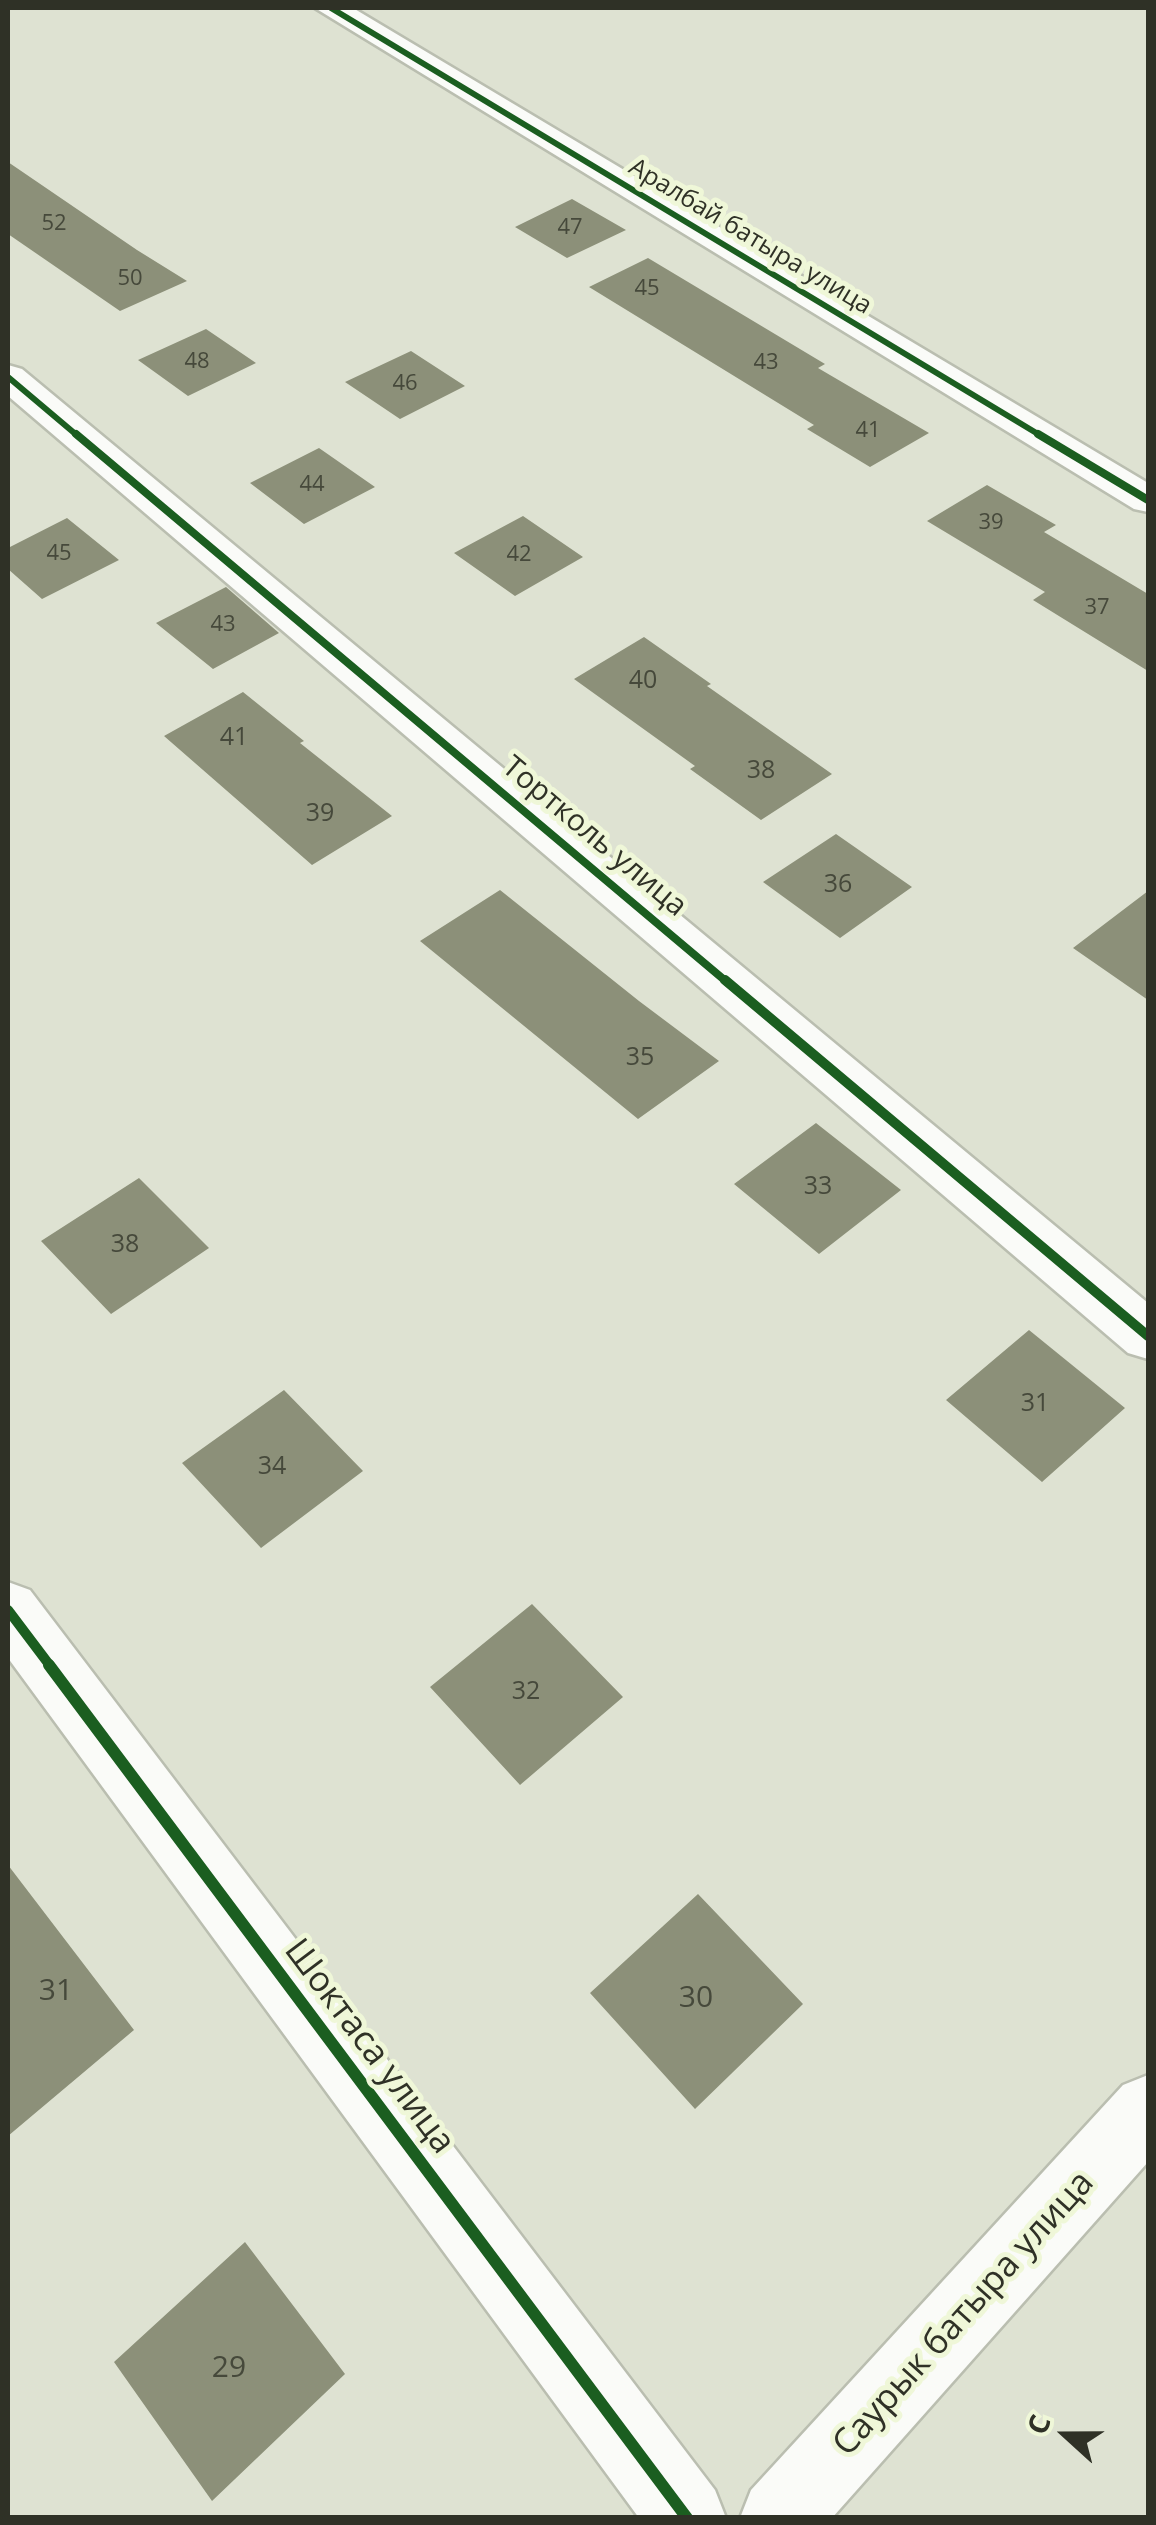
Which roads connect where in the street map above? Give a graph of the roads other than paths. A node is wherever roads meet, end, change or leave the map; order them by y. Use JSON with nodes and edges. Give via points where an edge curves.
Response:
{"nodes":[{"id":1,"x":330,"y":8,"type":"edge"},
{"id":2,"x":8,"y":377,"type":"edge"},
{"id":3,"x":1148,"y":500,"type":"edge"},
{"id":4,"x":1148,"y":1336,"type":"edge"},
{"id":5,"x":8,"y":1610,"type":"edge"},
{"id":6,"x":1148,"y":2110,"type":"edge"},
{"id":7,"x":687,"y":2518,"type":"edge"},
{"id":8,"x":779,"y":2518,"type":"edge"}],
"edges":[{"from":1,"to":3,"type":"street","name":"Аралбай батыра улица"},
{"from":2,"to":4,"type":"street","name":"Тортколь улица"},
{"from":5,"to":7,"type":"street","name":"Шоктаса улица"},
{"from":6,"to":8,"type":"street","name":"Саурык батыра улица"}]}
